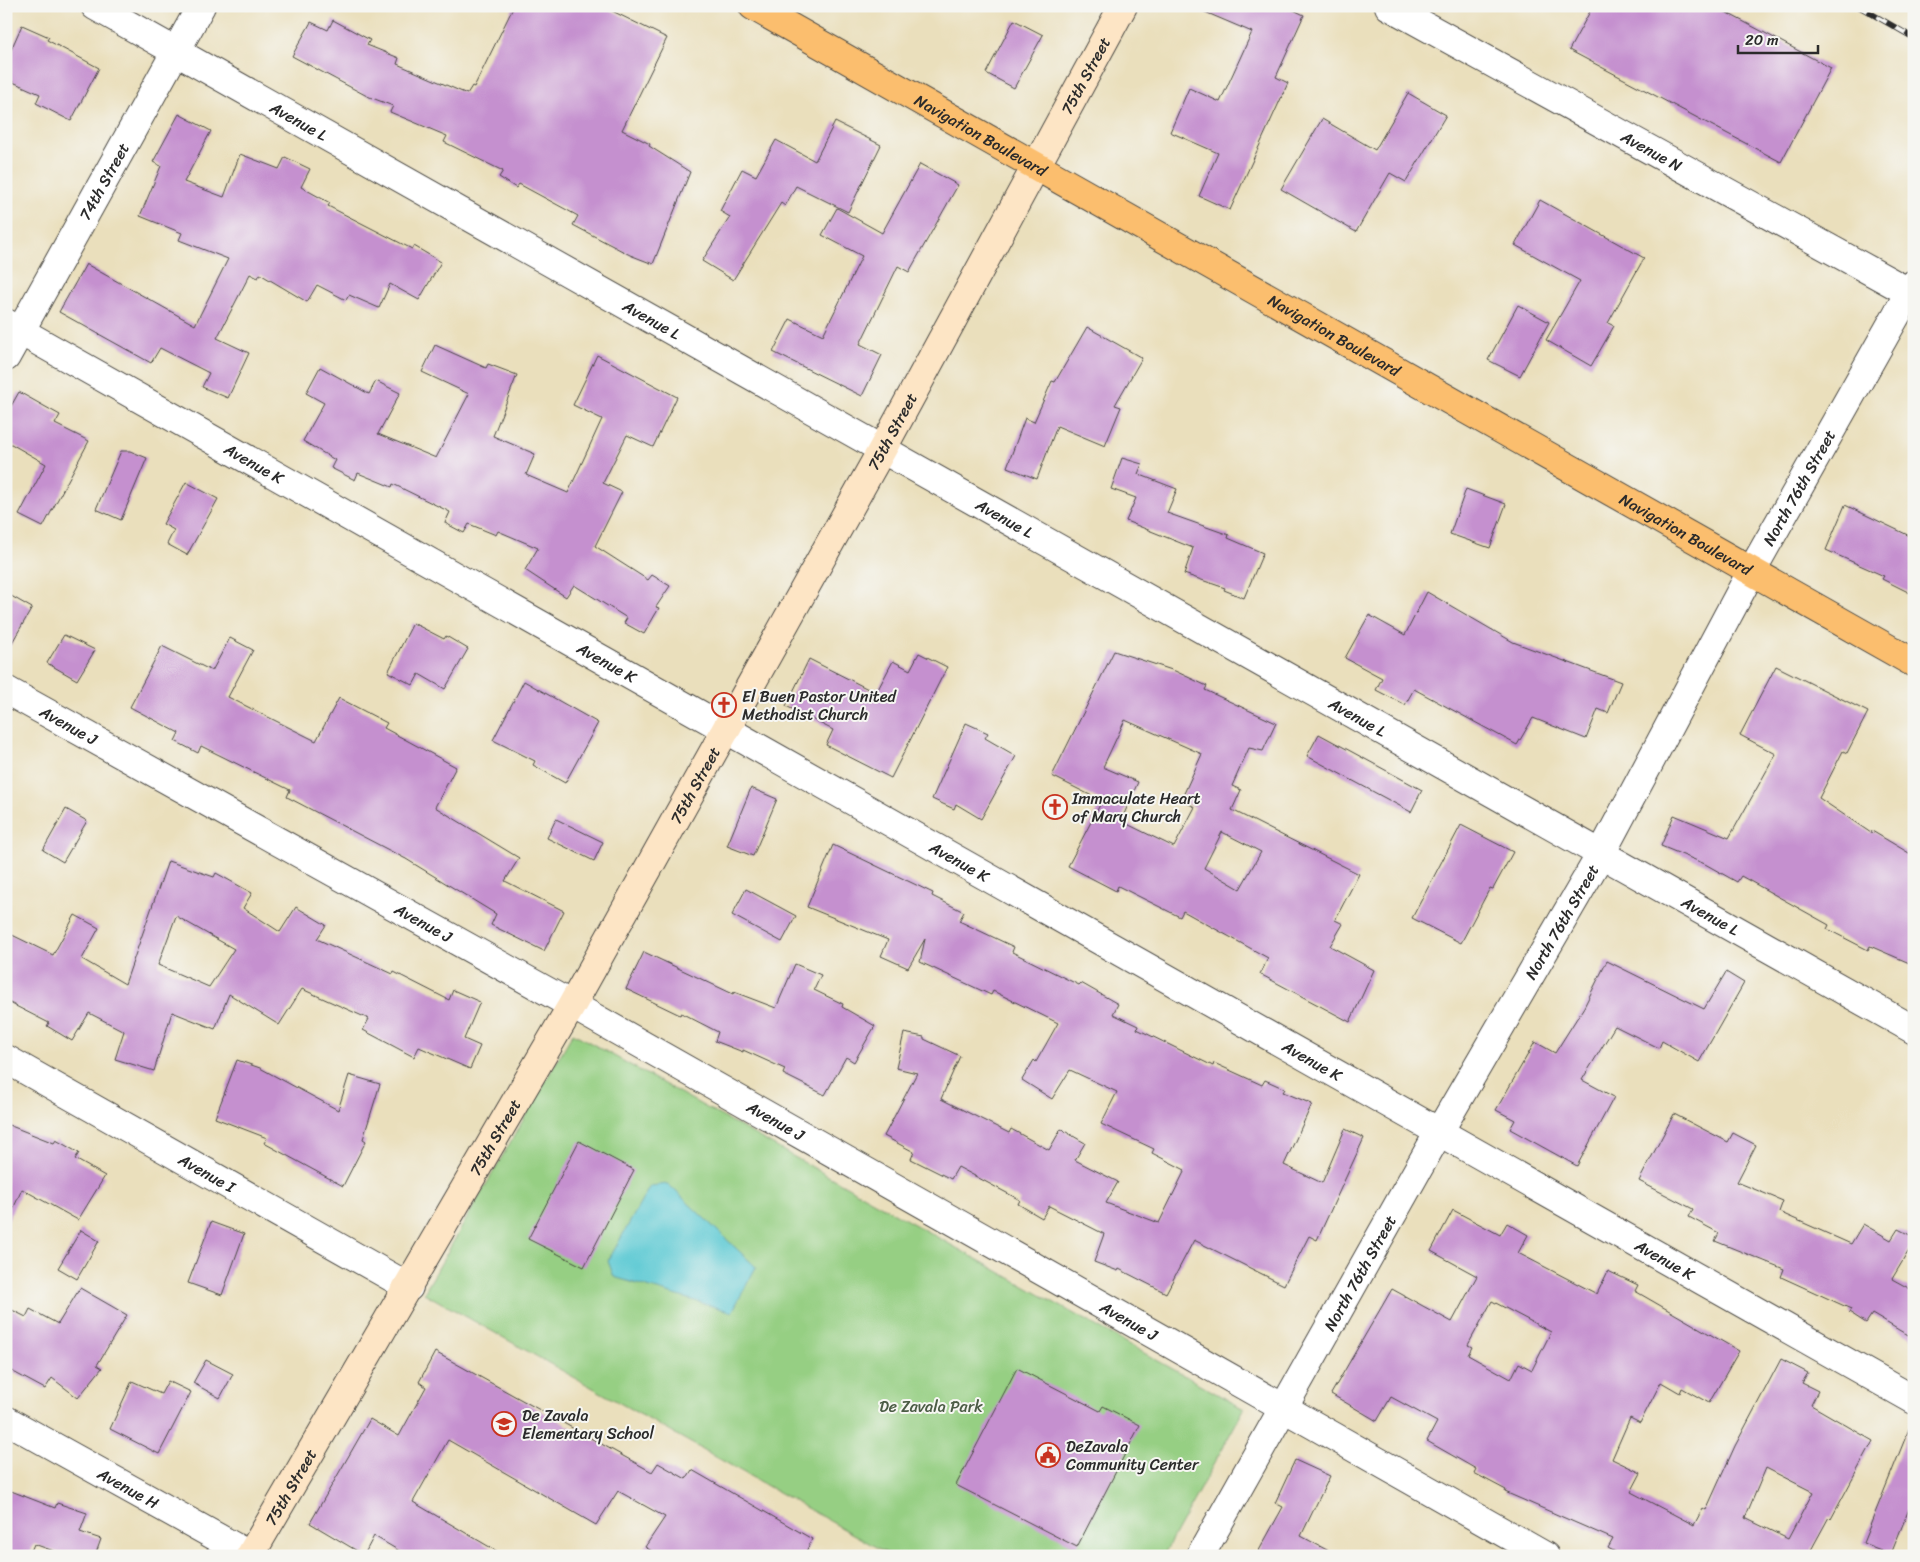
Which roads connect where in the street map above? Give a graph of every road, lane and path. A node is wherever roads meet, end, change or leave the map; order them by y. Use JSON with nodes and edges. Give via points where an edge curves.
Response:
{"nodes":[{"id":1,"x":94,"y":6,"type":"edge"},
{"id":2,"x":201,"y":6,"type":"edge"},
{"id":3,"x":753,"y":6,"type":"edge"},
{"id":4,"x":1123,"y":6,"type":"edge"},
{"id":5,"x":1389,"y":6,"type":"edge"},
{"id":6,"x":176,"y":52,"type":"junction"},
{"id":7,"x":1035,"y":167,"type":"junction"},
{"id":8,"x":1912,"y":290,"type":"edge"},
{"id":9,"x":14,"y":327,"type":"edge"},
{"id":10,"x":6,"y":357,"type":"edge"},
{"id":11,"x":883,"y":448,"type":"junction"},
{"id":12,"x":1751,"y":572,"type":"junction"},
{"id":13,"x":1914,"y":663,"type":"edge"},
{"id":14,"x":6,"y":690,"type":"edge"},
{"id":15,"x":724,"y":729,"type":"junction"},
{"id":16,"x":1601,"y":854,"type":"junction"},
{"id":17,"x":572,"y":1005,"type":"junction"},
{"id":18,"x":1914,"y":1030,"type":"edge"},
{"id":19,"x":6,"y":1059,"type":"edge"},
{"id":20,"x":1439,"y":1132,"type":"junction"},
{"id":21,"x":409,"y":1287,"type":"junction"},
{"id":22,"x":1914,"y":1400,"type":"edge"},
{"id":23,"x":1285,"y":1407,"type":"junction"},
{"id":24,"x":6,"y":1420,"type":"edge"},
{"id":25,"x":251,"y":1556,"type":"edge"},
{"id":26,"x":1200,"y":1556,"type":"edge"},
{"id":27,"x":1545,"y":1556,"type":"edge"}],
"edges":[{"from":1,"to":6,"type":"street","name":"Avenue L"},
{"from":2,"to":6,"type":"street","name":"74th Street"},
{"from":3,"to":7,"type":"main road","name":"Navigation Boulevard"},
{"from":4,"to":7,"type":"main road","name":"75th Street"},
{"from":5,"to":8,"type":"street","name":"Avenue N"},
{"from":6,"to":9,"type":"street","name":"74th Street"},
{"from":6,"to":11,"type":"street","name":"Avenue L"},
{"from":7,"to":11,"type":"main road","name":"75th Street"},
{"from":7,"to":12,"type":"main road","name":"Navigation Boulevard"},
{"from":8,"to":12,"type":"street","name":"North 76th Street"},
{"from":9,"to":10,"type":"street","name":"74th Street"},
{"from":9,"to":15,"type":"street","name":"Avenue K"},
{"from":11,"to":15,"type":"main road","name":"75th Street"},
{"from":11,"to":16,"type":"street","name":"Avenue L"},
{"from":12,"to":13,"type":"main road","name":"Navigation Boulevard"},
{"from":12,"to":16,"type":"street","name":"North 76th Street"},
{"from":14,"to":17,"type":"street","name":"Avenue J"},
{"from":15,"to":17,"type":"main road","name":"75th Street"},
{"from":15,"to":20,"type":"street","name":"Avenue K"},
{"from":16,"to":18,"type":"street","name":"Avenue L"},
{"from":16,"to":20,"type":"street","name":"North 76th Street"},
{"from":17,"to":21,"type":"main road","name":"75th Street"},
{"from":17,"to":23,"type":"street","name":"Avenue J"},
{"from":19,"to":21,"type":"street","name":"Avenue I"},
{"from":20,"to":22,"type":"street","name":"Avenue K"},
{"from":20,"to":23,"type":"street","name":"North 76th Street"},
{"from":21,"to":25,"type":"main road","name":"75th Street"},
{"from":23,"to":26,"type":"street","name":"North 76th Street"},
{"from":23,"to":27,"type":"street","name":"Avenue J"},
{"from":24,"to":25,"type":"street","name":"Avenue H"}]}
